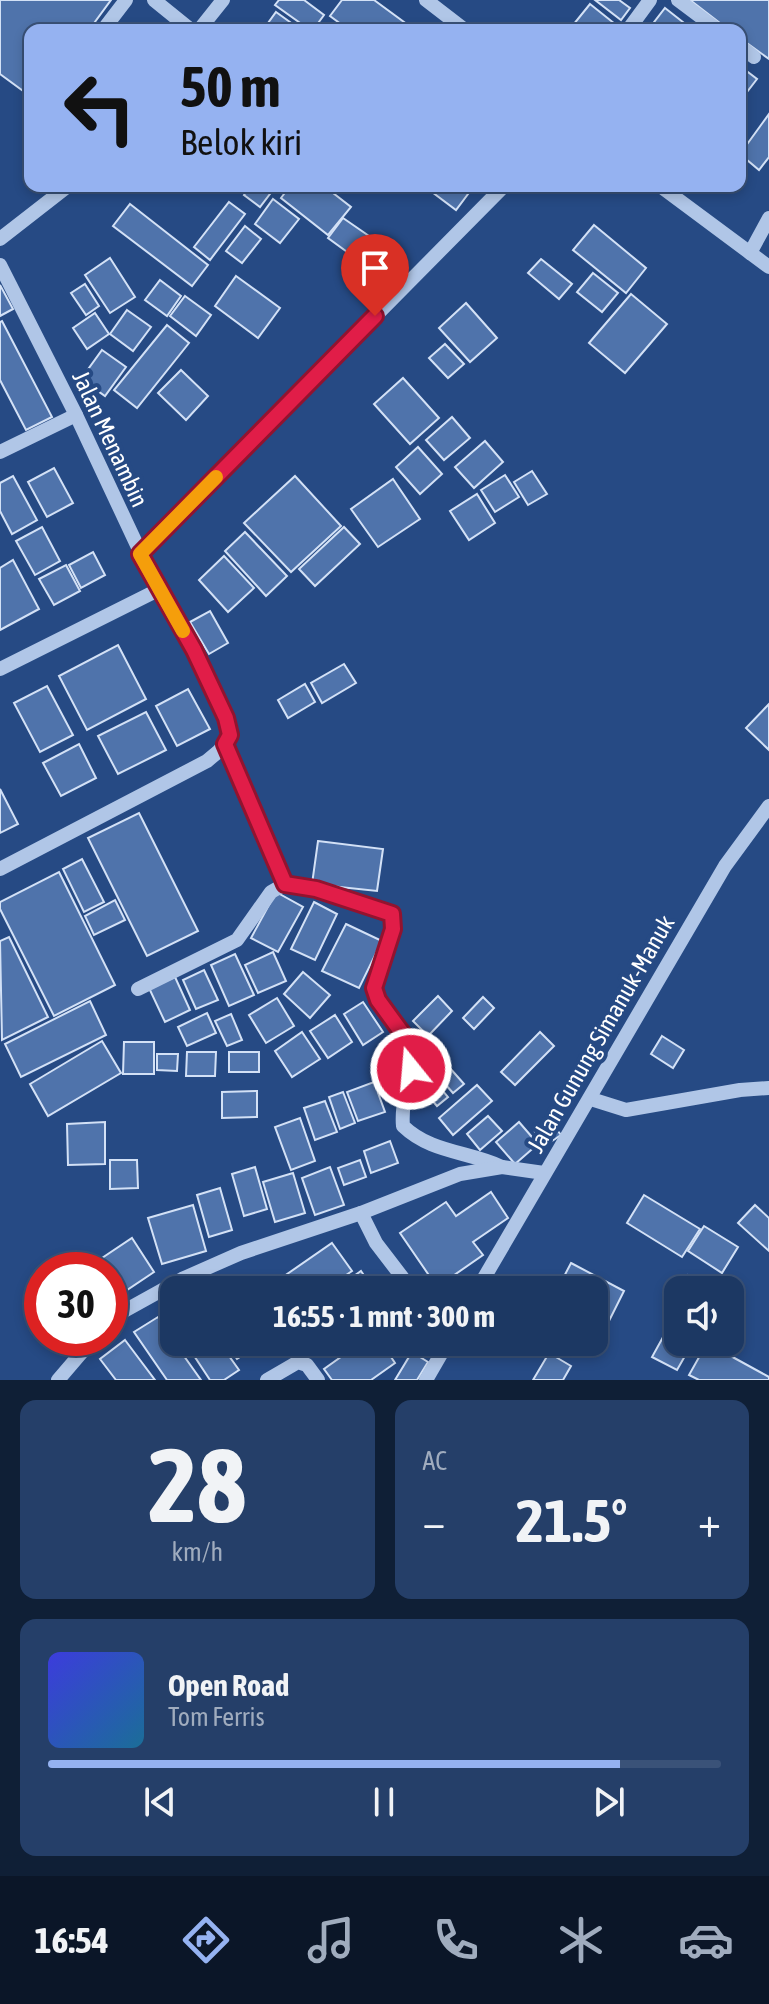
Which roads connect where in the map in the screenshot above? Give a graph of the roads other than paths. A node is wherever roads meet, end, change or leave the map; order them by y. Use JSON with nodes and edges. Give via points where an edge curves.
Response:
{"nodes":[{"id":1,"x":126,"y":0,"type":"edge"},
{"id":2,"x":154,"y":0,"type":"edge"},
{"id":3,"x":223,"y":0,"type":"edge"},
{"id":4,"x":426,"y":0,"type":"edge"},
{"id":5,"x":650,"y":0,"type":"edge"},
{"id":6,"x":678,"y":0,"type":"edge"},
{"id":7,"x":108,"y":24,"type":"edge"},
{"id":8,"x":184,"y":24,"type":"edge"},
{"id":9,"x":204,"y":24,"type":"edge"},
{"id":10,"x":457,"y":24,"type":"edge"},
{"id":11,"x":632,"y":24,"type":"edge"},
{"id":12,"x":710,"y":24,"type":"edge"},
{"id":13,"x":746,"y":51,"type":"edge"},
{"id":14,"x":754,"y":57,"type":"dead end"},
{"id":15,"x":60,"y":192,"type":"edge"},
{"id":16,"x":498,"y":192,"type":"edge"},
{"id":17,"x":668,"y":192,"type":"edge"},
{"id":18,"x":769,"y":218,"type":"edge"},
{"id":19,"x":0,"y":239,"type":"edge"},
{"id":20,"x":750,"y":253,"type":"junction"},
{"id":21,"x":0,"y":265,"type":"edge"},
{"id":22,"x":769,"y":267,"type":"edge"},
{"id":23,"x":76,"y":415,"type":"junction"},
{"id":24,"x":0,"y":452,"type":"edge"},
{"id":25,"x":140,"y":554,"type":"junction"},
{"id":26,"x":158,"y":590,"type":"junction"},
{"id":27,"x":0,"y":669,"type":"edge"},
{"id":28,"x":225,"y":744,"type":"junction"},
{"id":29,"x":769,"y":806,"type":"edge"},
{"id":30,"x":0,"y":869,"type":"edge"},
{"id":31,"x":285,"y":884,"type":"junction"},
{"id":32,"x":138,"y":989,"type":"dead end"},
{"id":33,"x":769,"y":1088,"type":"edge"},
{"id":34,"x":591,"y":1099,"type":"junction"},
{"id":35,"x":502,"y":1167,"type":"junction"},
{"id":36,"x":544,"y":1173,"type":"junction"},
{"id":37,"x":361,"y":1213,"type":"junction"},
{"id":38,"x":401,"y":1276,"type":"edge"},
{"id":39,"x":485,"y":1276,"type":"edge"},
{"id":40,"x":128,"y":1309,"type":"edge"},
{"id":41,"x":79,"y":1356,"type":"edge"},
{"id":42,"x":440,"y":1356,"type":"edge"},
{"id":43,"x":58,"y":1380,"type":"edge"},
{"id":44,"x":267,"y":1380,"type":"edge"},
{"id":45,"x":318,"y":1380,"type":"edge"},
{"id":46,"x":426,"y":1380,"type":"edge"}],
"edges":[{"from":1,"to":7,"type":"street"},
{"from":2,"to":8,"type":"street"},
{"from":3,"to":9,"type":"street"},
{"from":4,"to":10,"type":"street"},
{"from":5,"to":11,"type":"street"},
{"from":6,"to":12,"type":"street"},
{"from":13,"to":14,"type":"street"},
{"from":15,"to":19,"type":"street"},
{"from":16,"to":25,"type":"street"},
{"from":17,"to":20,"type":"street"},
{"from":18,"to":20,"type":"street"},
{"from":20,"to":22,"type":"street"},
{"from":21,"to":23,"type":"street","name":"Jalan Menambin"},
{"from":23,"to":24,"type":"street"},
{"from":23,"to":25,"type":"street","name":"Jalan Menambin"},
{"from":25,"to":26,"type":"street","name":"Jalan Menambin"},
{"from":26,"to":27,"type":"street"},
{"from":26,"to":28,"type":"street","name":"Jalan Menambin","via":[[226,718],[230,735]]},
{"from":28,"to":30,"type":"street","via":[[207,761]]},
{"from":28,"to":31,"type":"street","name":"Jalan Menambin"},
{"from":29,"to":34,"type":"street","name":"Jalan Gunung Simanuk-Manuk","via":[[725,866]]},
{"from":31,"to":32,"type":"street","via":[[271,892],[237,940]]},
{"from":31,"to":35,"type":"street","via":[[392,914],[393,929],[374,988],[405,1037],[411,1069],[403,1126],[418,1140],[442,1150]]},
{"from":33,"to":34,"type":"street","via":[[626,1110]]},
{"from":34,"to":36,"type":"street","name":"Jalan Gunung Simanuk-Manuk"},
{"from":35,"to":36,"type":"street"},
{"from":35,"to":37,"type":"street","via":[[460,1174]]},
{"from":36,"to":39,"type":"street","name":"Jalan Gunung Simanuk-Manuk"},
{"from":37,"to":38,"type":"street"},
{"from":37,"to":40,"type":"street","via":[[241,1253]]},
{"from":41,"to":43,"type":"street"},
{"from":42,"to":46,"type":"street"},
{"from":44,"to":45,"type":"street","via":[[298,1362]]}]}
